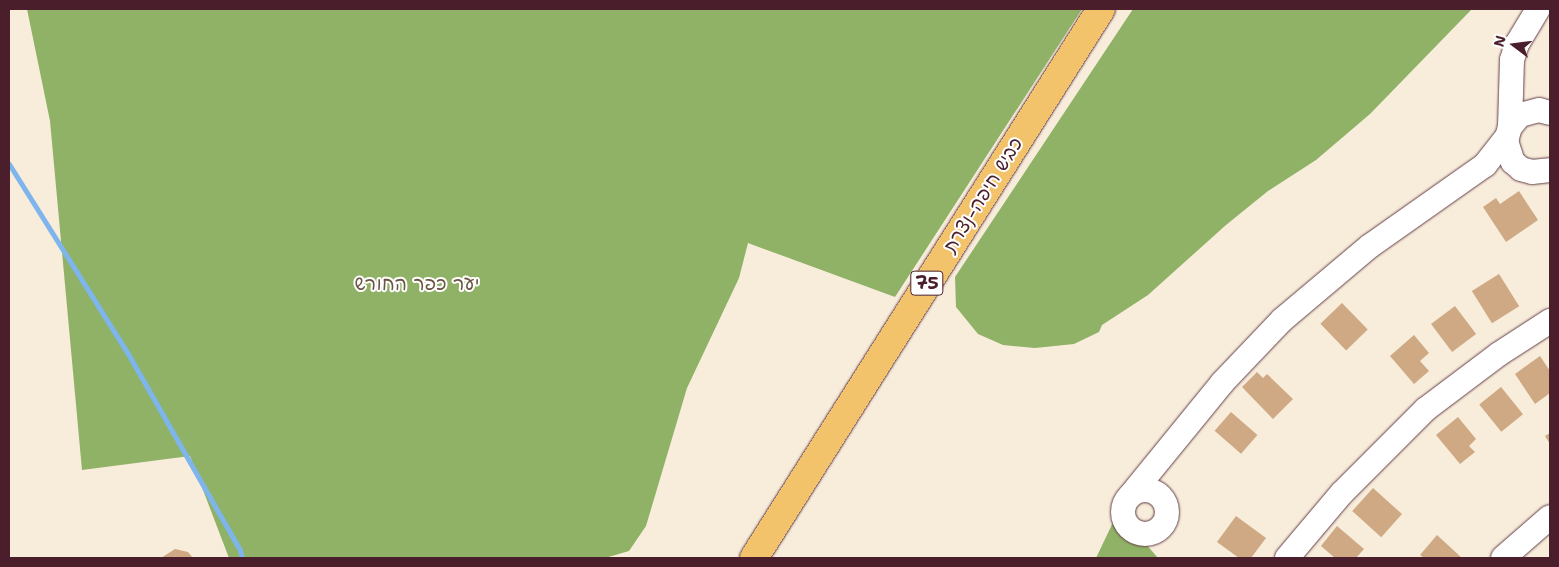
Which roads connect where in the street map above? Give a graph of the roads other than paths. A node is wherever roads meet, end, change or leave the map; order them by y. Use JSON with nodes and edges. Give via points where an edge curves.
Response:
{"nodes":[{"id":1,"x":1101,"y":9,"type":"edge"},
{"id":2,"x":1538,"y":9,"type":"edge"},
{"id":3,"x":1514,"y":52,"type":"junction"},
{"id":4,"x":1547,"y":111,"type":"edge"},
{"id":5,"x":1508,"y":132,"type":"junction"},
{"id":6,"x":1538,"y":174,"type":"edge"},
{"id":7,"x":1451,"y":190,"type":"junction"},
{"id":8,"x":1550,"y":321,"type":"edge"},
{"id":9,"x":1165,"y":451,"type":"junction"},
{"id":10,"x":1160,"y":495,"type":"junction"},
{"id":11,"x":1130,"y":496,"type":"junction"},
{"id":12,"x":1550,"y":517,"type":"edge"},
{"id":13,"x":754,"y":558,"type":"edge"},
{"id":14,"x":1287,"y":558,"type":"edge"},
{"id":15,"x":1502,"y":558,"type":"edge"}],
"edges":[{"from":1,"to":13,"type":"highway","name":"כביש חיפה-נצרת","number":"75"},
{"from":2,"to":3,"type":"street"},
{"from":3,"to":4,"type":"street","via":[[1517,81],[1523,94]]},
{"from":3,"to":5,"type":"street"},
{"from":4,"to":5,"type":"street","via":[[1520,115]]},
{"from":5,"to":6,"type":"street","via":[[1508,152]]},
{"from":5,"to":7,"type":"street","via":[[1484,165]]},
{"from":6,"to":7,"type":"street","via":[[1503,167]]},
{"from":7,"to":9,"type":"street","via":[[1362,252],[1282,320],[1222,383]]},
{"from":8,"to":14,"type":"street","via":[[1499,354],[1426,409],[1342,493]]},
{"from":9,"to":10,"type":"street","via":[[1157,476]]},
{"from":9,"to":11,"type":"street"},
{"from":10,"to":11,"type":"street","via":[[1142,490]]},
{"from":10,"to":11,"type":"street","via":[[1167,506],[1167,518],[1156,532],[1144,535],[1133,531],[1125,521],[1124,508]]},
{"from":12,"to":15,"type":"street"}]}
